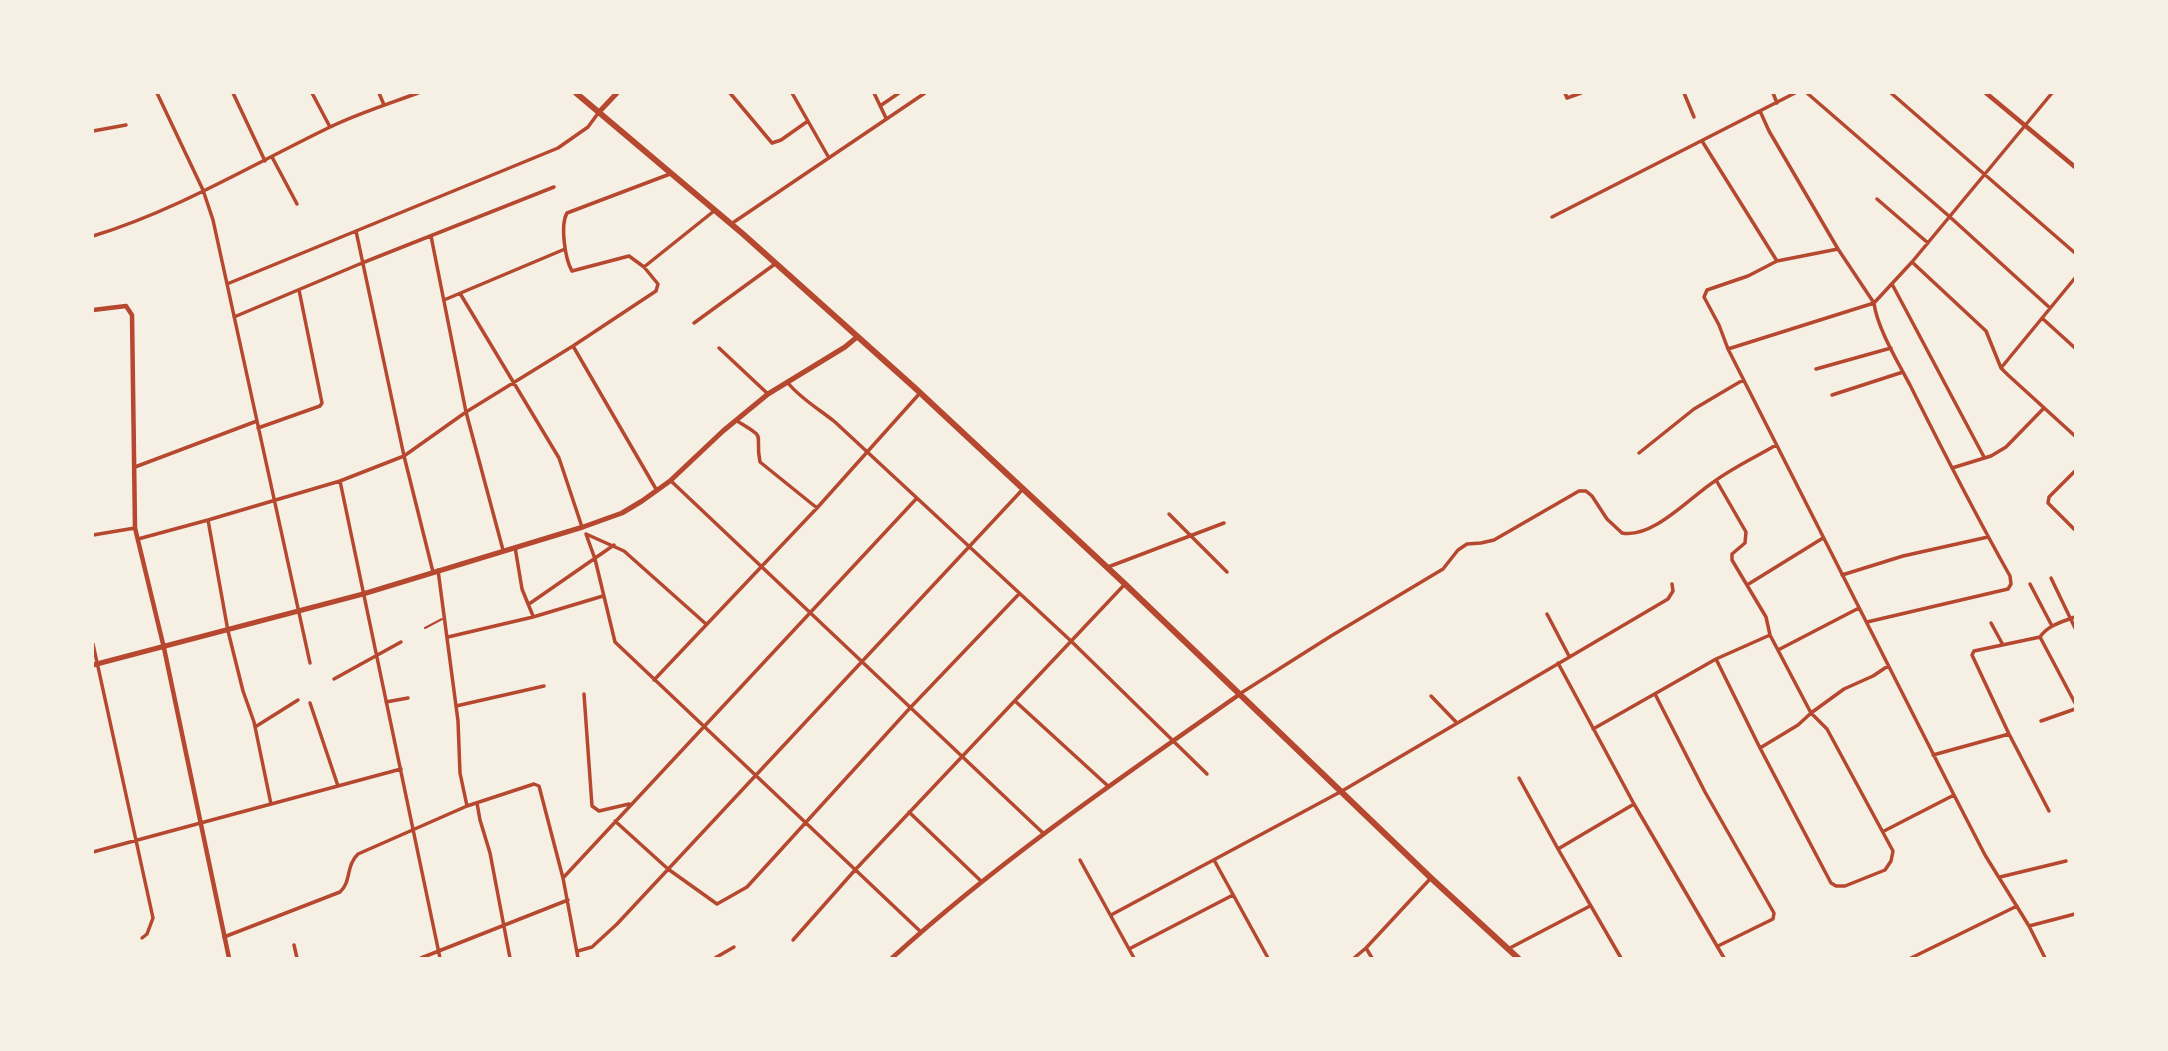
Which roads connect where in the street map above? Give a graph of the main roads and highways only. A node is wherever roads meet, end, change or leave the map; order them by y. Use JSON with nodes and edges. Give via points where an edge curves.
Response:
{"nodes":[{"id":1,"x":576,"y":93,"type":"edge"},
{"id":2,"x":617,"y":93,"type":"edge"},
{"id":3,"x":599,"y":112,"type":"junction"},
{"id":4,"x":858,"y":337,"type":"junction"},
{"id":5,"x":94,"y":665,"type":"edge"},
{"id":6,"x":1518,"y":958,"type":"edge"}],
"edges":[{"from":1,"to":3,"type":"main road"},
{"from":2,"to":3,"type":"main road"},
{"from":3,"to":4,"type":"main road"},
{"from":4,"to":5,"type":"main road","via":[[768,394],[642,501],[584,531]]},
{"from":4,"to":6,"type":"main road","via":[[1108,567]]}]}
